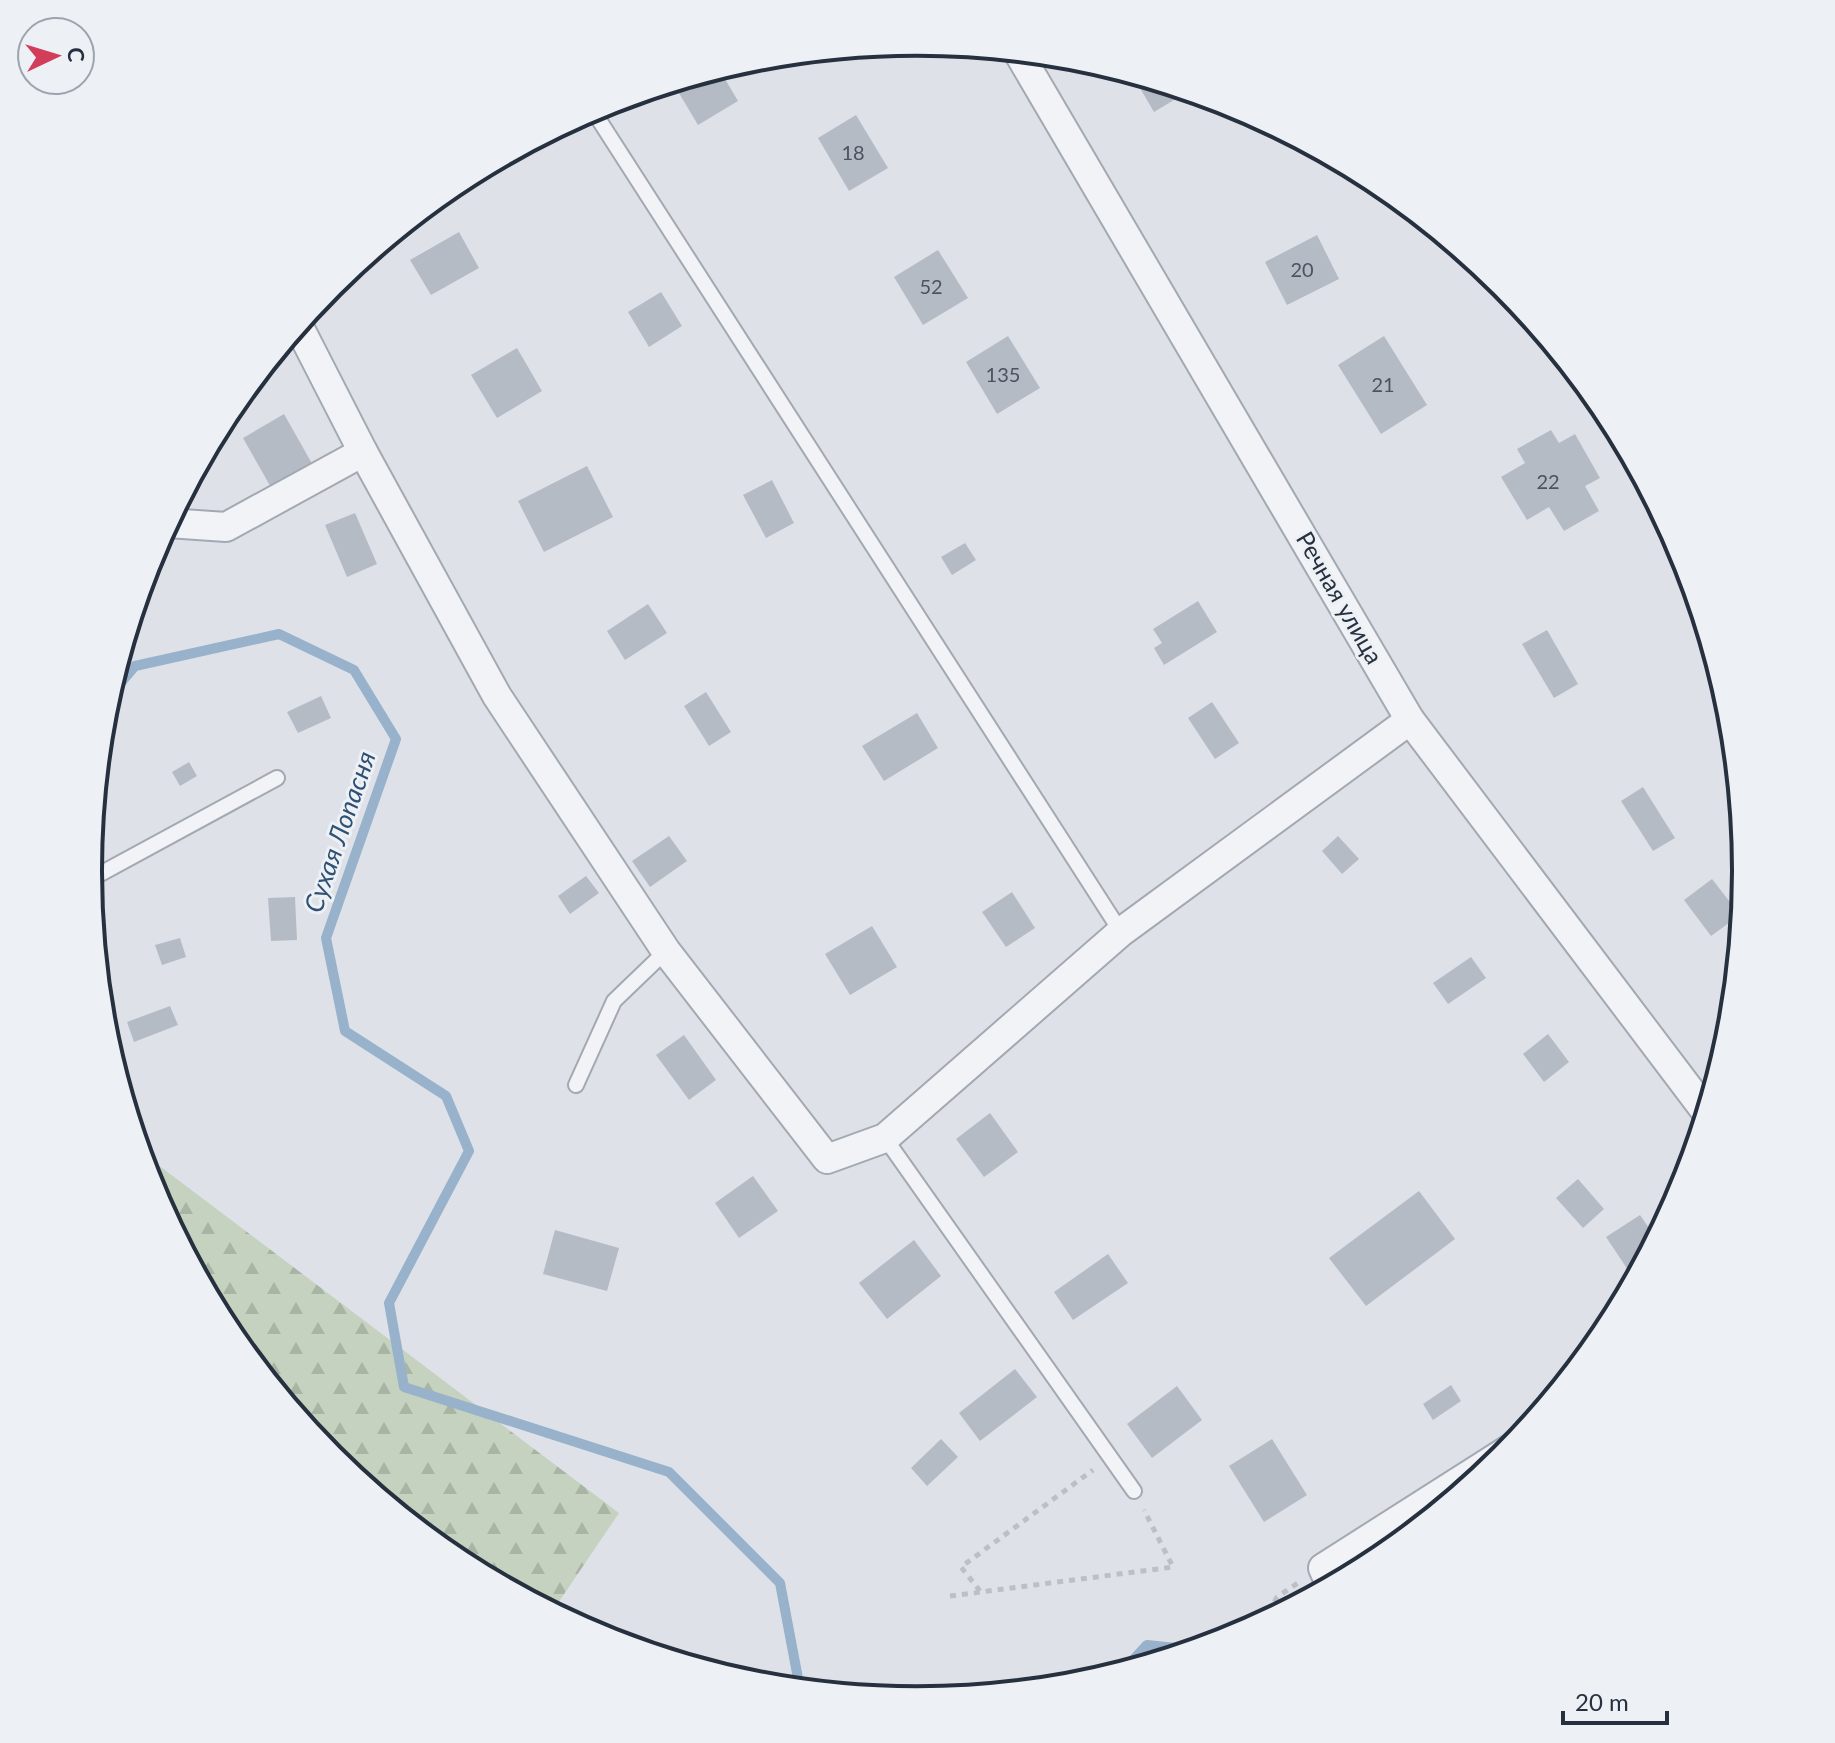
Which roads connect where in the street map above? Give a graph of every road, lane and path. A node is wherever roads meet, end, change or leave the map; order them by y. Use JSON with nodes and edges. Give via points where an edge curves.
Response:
{"nodes":[{"id":1,"x":1025,"y":63,"type":"edge"},
{"id":2,"x":599,"y":121,"type":"edge"},
{"id":3,"x":303,"y":335,"type":"edge"},
{"id":4,"x":363,"y":452,"type":"junction"},
{"id":5,"x":180,"y":524,"type":"edge"},
{"id":6,"x":1410,"y":720,"type":"junction"},
{"id":7,"x":277,"y":778,"type":"dead end"},
{"id":8,"x":102,"y":873,"type":"edge"},
{"id":9,"x":1121,"y":932,"type":"junction"},
{"id":10,"x":666,"y":951,"type":"junction"},
{"id":11,"x":576,"y":1085,"type":"dead end"},
{"id":12,"x":1699,"y":1103,"type":"edge"},
{"id":13,"x":885,"y":1138,"type":"junction"},
{"id":14,"x":1110,"y":1457,"type":"junction"},
{"id":15,"x":1134,"y":1491,"type":"joint"},
{"id":16,"x":1431,"y":1504,"type":"edge"},
{"id":17,"x":1329,"y":1575,"type":"edge"},
{"id":18,"x":1326,"y":1577,"type":"edge"},
{"id":19,"x":980,"y":1592,"type":"junction"},
{"id":20,"x":950,"y":1596,"type":"dead end"},
{"id":21,"x":1272,"y":1606,"type":"edge"}],
"edges":[{"from":1,"to":6,"type":"street","name":"Речная улица"},
{"from":2,"to":9,"type":"lane"},
{"from":3,"to":4,"type":"street"},
{"from":4,"to":5,"type":"street","via":[[226,527]]},
{"from":4,"to":10,"type":"street","via":[[497,696]]},
{"from":6,"to":9,"type":"street"},
{"from":6,"to":12,"type":"street","name":"Речная улица"},
{"from":7,"to":8,"type":"lane"},
{"from":9,"to":13,"type":"street"},
{"from":10,"to":11,"type":"lane","via":[[614,1001]]},
{"from":10,"to":13,"type":"street","via":[[827,1159]]},
{"from":13,"to":14,"type":"lane"},
{"from":14,"to":15,"type":"lane"},
{"from":14,"to":19,"type":"path","via":[[961,1567]]},
{"from":15,"to":19,"type":"path","via":[[1173,1567]]},
{"from":16,"to":17,"type":"street"},
{"from":18,"to":21,"type":"path","via":[[1277,1597]]},
{"from":19,"to":20,"type":"path"}]}
